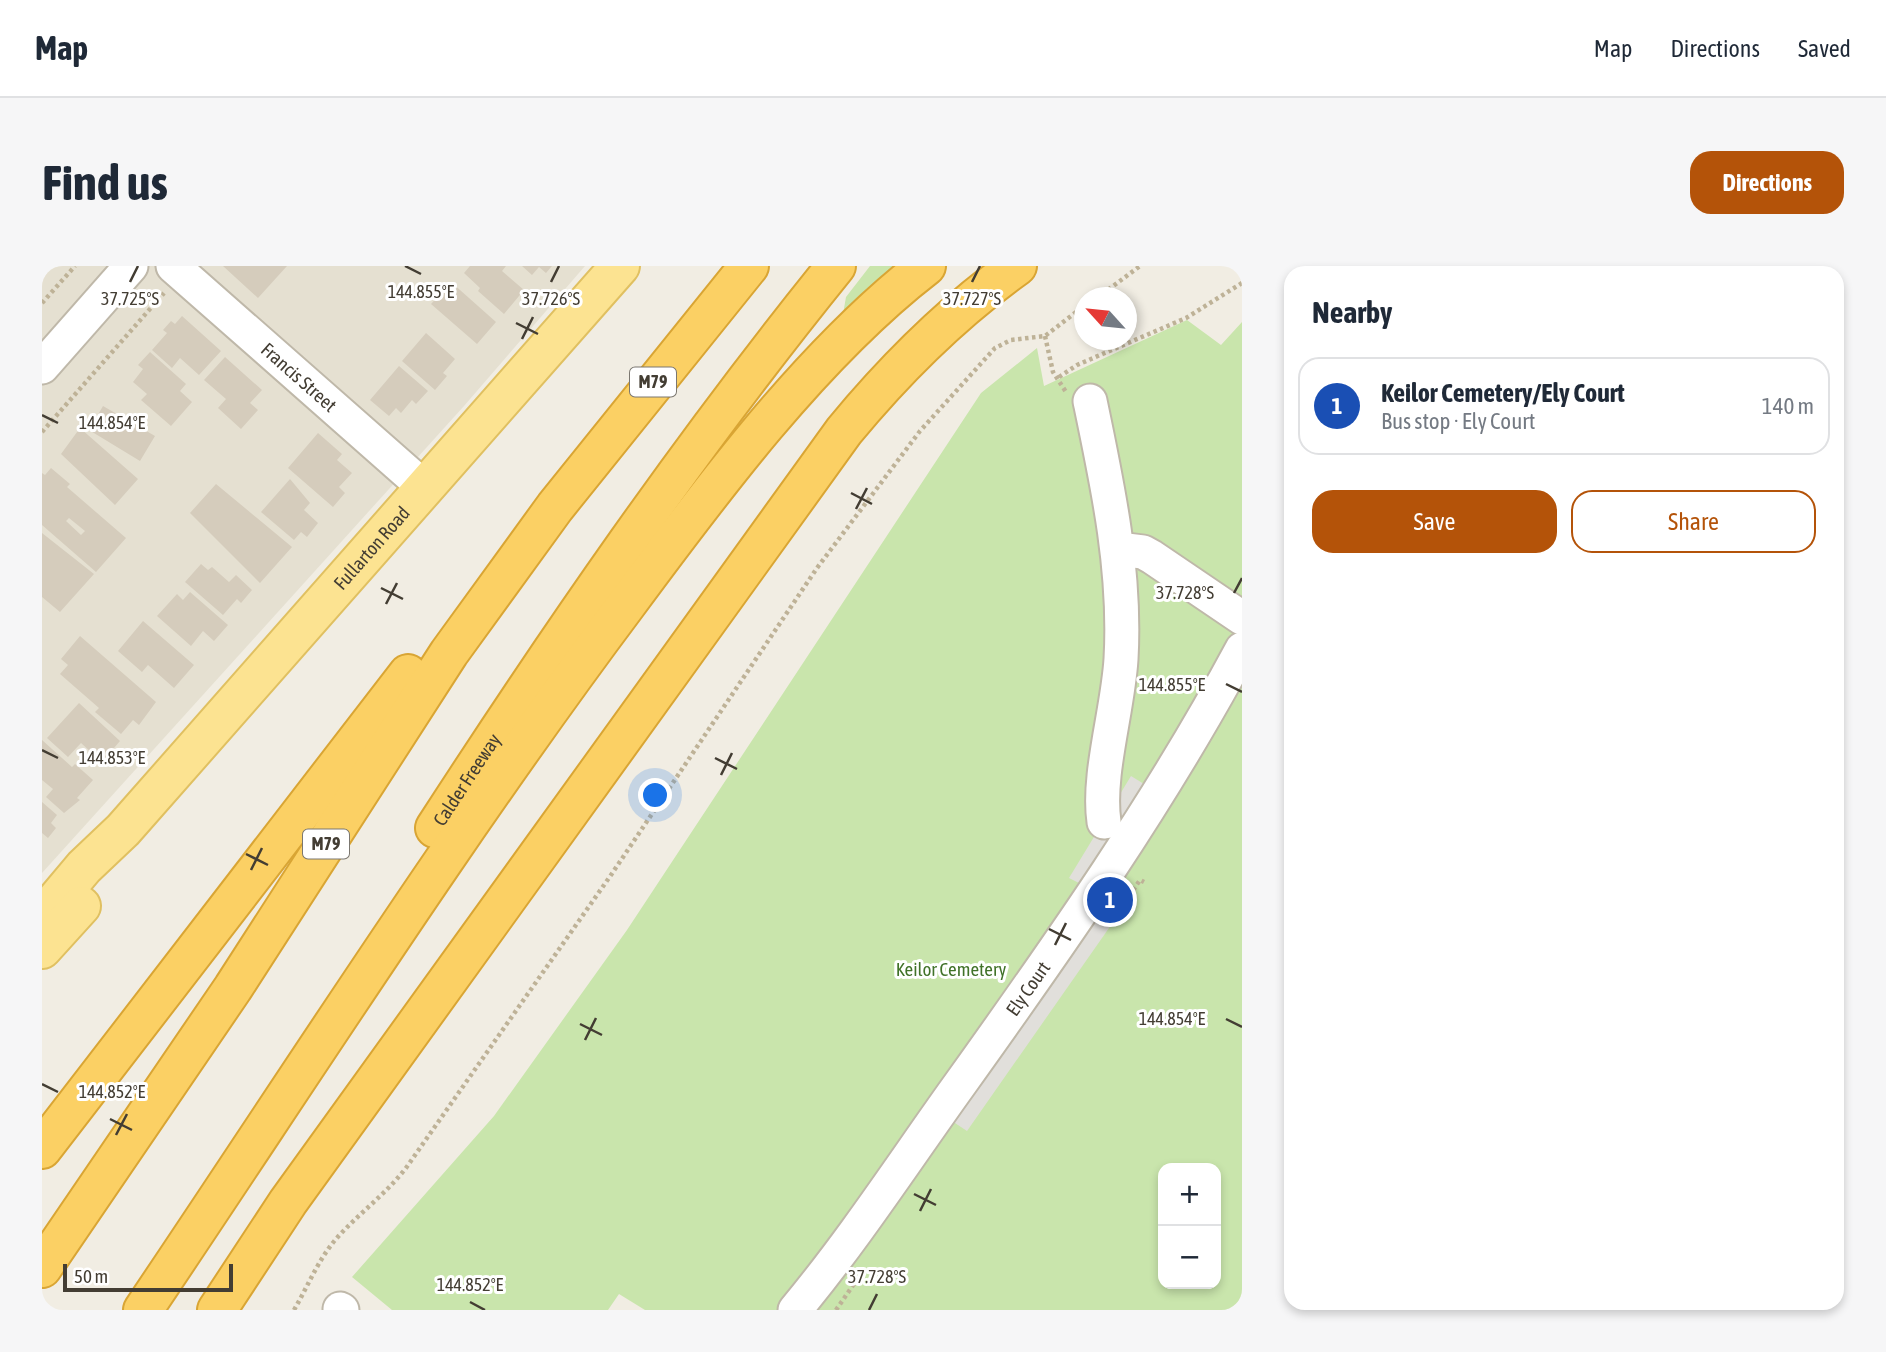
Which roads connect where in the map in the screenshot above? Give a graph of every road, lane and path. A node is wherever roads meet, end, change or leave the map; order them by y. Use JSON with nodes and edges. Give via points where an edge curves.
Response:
{"nodes":[{"id":1,"x":75,"y":266,"type":"edge"},
{"id":2,"x":131,"y":266,"type":"edge"},
{"id":3,"x":173,"y":266,"type":"edge"},
{"id":4,"x":620,"y":266,"type":"edge"},
{"id":5,"x":743,"y":266,"type":"edge"},
{"id":6,"x":749,"y":266,"type":"edge"},
{"id":7,"x":836,"y":266,"type":"edge"},
{"id":8,"x":926,"y":266,"type":"edge"},
{"id":9,"x":1017,"y":266,"type":"edge"},
{"id":10,"x":1139,"y":266,"type":"edge"},
{"id":11,"x":1242,"y":283,"type":"edge"},
{"id":12,"x":1111,"y":287,"type":"edge"},
{"id":13,"x":42,"y":303,"type":"edge"},
{"id":14,"x":1074,"y":314,"type":"edge"},
{"id":15,"x":1045,"y":336,"type":"junction"},
{"id":16,"x":689,"y":338,"type":"junction"},
{"id":17,"x":42,"y":367,"type":"edge"},
{"id":18,"x":1053,"y":372,"type":"dead end"},
{"id":19,"x":1059,"y":377,"type":"dead end"},
{"id":20,"x":1090,"y":401,"type":"dead end"},
{"id":21,"x":618,"y":427,"type":"junction"},
{"id":22,"x":42,"y":432,"type":"edge"},
{"id":23,"x":425,"y":488,"type":"junction"},
{"id":24,"x":1118,"y":549,"type":"junction"},
{"id":25,"x":1242,"y":618,"type":"edge"},
{"id":26,"x":1242,"y":649,"type":"edge"},
{"id":27,"x":1104,"y":822,"type":"dead end"},
{"id":28,"x":123,"y":830,"type":"junction"},
{"id":29,"x":42,"y":917,"type":"edge"},
{"id":30,"x":42,"y":949,"type":"edge"},
{"id":31,"x":42,"y":1149,"type":"edge"},
{"id":32,"x":42,"y":1268,"type":"edge"},
{"id":33,"x":811,"y":1296,"type":"edge"},
{"id":34,"x":301,"y":1299,"type":"junction"},
{"id":35,"x":307,"y":1305,"type":"dead end"},
{"id":36,"x":124,"y":1310,"type":"edge"},
{"id":37,"x":143,"y":1310,"type":"edge"},
{"id":38,"x":217,"y":1310,"type":"edge"},
{"id":39,"x":294,"y":1310,"type":"edge"},
{"id":40,"x":795,"y":1310,"type":"edge"}],
"edges":[{"from":1,"to":13,"type":"path"},
{"from":2,"to":17,"type":"street"},
{"from":3,"to":22,"type":"path","via":[[165,278],[167,289]]},
{"from":3,"to":23,"type":"street","name":"Francis Street"},
{"from":4,"to":23,"type":"main road","name":"Fullarton Road"},
{"from":5,"to":16,"type":"highway"},
{"from":6,"to":16,"type":"highway","number":"M79"},
{"from":7,"to":36,"type":"highway","name":"Calder Freeway","via":[[716,420],[538,672]]},
{"from":8,"to":37,"type":"highway","via":[[820,366],[671,543],[481,806]]},
{"from":9,"to":38,"type":"highway","via":[[932,333],[844,431],[303,1180]]},
{"from":10,"to":12,"type":"path"},
{"from":11,"to":19,"type":"path","via":[[1186,318]]},
{"from":14,"to":15,"type":"path"},
{"from":15,"to":18,"type":"path"},
{"from":15,"to":34,"type":"path","via":[[1011,340],[995,348],[920,431],[817,568],[611,875],[410,1162],[386,1193],[337,1237]]},
{"from":16,"to":21,"type":"highway","number":"M79"},
{"from":20,"to":24,"type":"street"},
{"from":21,"to":31,"type":"highway","via":[[481,582]]},
{"from":21,"to":32,"type":"highway","number":"M79","via":[[449,653],[226,998]]},
{"from":23,"to":28,"type":"main road","name":"Fullarton Road"},
{"from":24,"to":25,"type":"street","via":[[1153,557]]},
{"from":24,"to":27,"type":"street","via":[[1121,656],[1101,793]]},
{"from":26,"to":33,"type":"street","name":"Ely Court","via":[[1097,890]]},
{"from":28,"to":29,"type":"main road","name":"Fullarton Road"},
{"from":28,"to":30,"type":"main road","name":"Fullarton Road","via":[[81,906]]},
{"from":33,"to":40,"type":"street","name":"Ely Court"},
{"from":34,"to":35,"type":"path"},
{"from":34,"to":39,"type":"path"}]}
